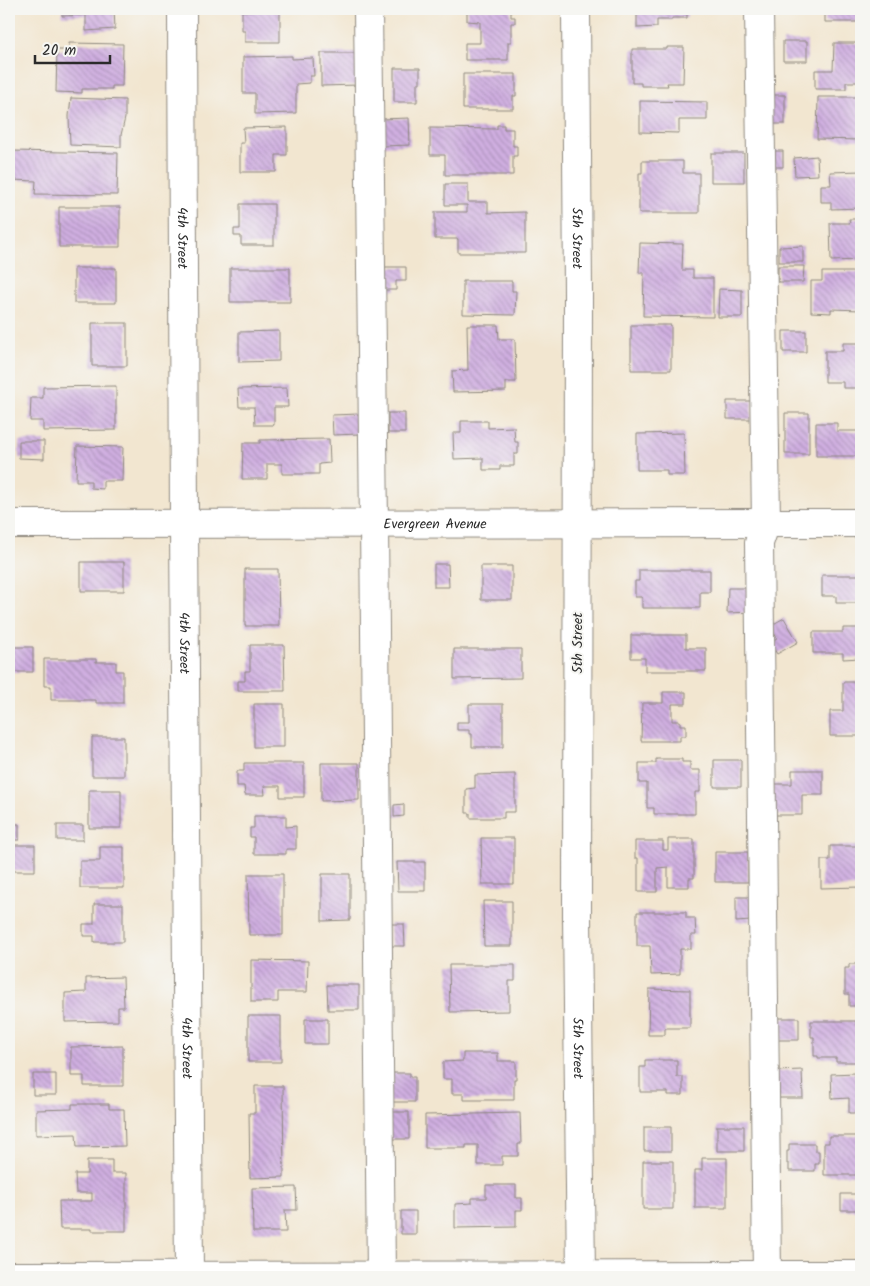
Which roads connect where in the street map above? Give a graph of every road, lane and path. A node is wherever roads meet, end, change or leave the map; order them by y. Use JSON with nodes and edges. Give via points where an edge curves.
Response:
{"nodes":[{"id":1,"x":182,"y":9,"type":"edge"},
{"id":2,"x":368,"y":9,"type":"edge"},
{"id":3,"x":576,"y":9,"type":"edge"},
{"id":4,"x":759,"y":9,"type":"edge"},
{"id":5,"x":577,"y":523,"type":"junction"},
{"id":6,"x":766,"y":523,"type":"junction"},
{"id":7,"x":861,"y":523,"type":"edge"},
{"id":8,"x":9,"y":524,"type":"edge"},
{"id":9,"x":184,"y":524,"type":"junction"},
{"id":10,"x":374,"y":524,"type":"junction"},
{"id":11,"x":861,"y":1275,"type":"edge"},
{"id":12,"x":9,"y":1276,"type":"edge"},
{"id":13,"x":381,"y":1276,"type":"edge"},
{"id":14,"x":581,"y":1276,"type":"edge"},
{"id":15,"x":767,"y":1276,"type":"edge"},
{"id":16,"x":189,"y":1277,"type":"edge"}],
"edges":[{"from":1,"to":9,"type":"street","name":"4th Street"},
{"from":2,"to":10,"type":"street"},
{"from":3,"to":5,"type":"street","name":"5th Street"},
{"from":4,"to":6,"type":"street"},
{"from":5,"to":6,"type":"street","name":"Evergreen Avenue"},
{"from":5,"to":10,"type":"street","name":"Evergreen Avenue"},
{"from":5,"to":14,"type":"street","name":"5th Street"},
{"from":6,"to":7,"type":"street","name":"Evergreen Avenue"},
{"from":6,"to":15,"type":"street","via":[[759,543]]},
{"from":8,"to":9,"type":"street","name":"Evergreen Avenue"},
{"from":9,"to":10,"type":"street","name":"Evergreen Avenue"},
{"from":9,"to":16,"type":"street","name":"4th Street"},
{"from":10,"to":13,"type":"street"},
{"from":11,"to":15,"type":"street"},
{"from":12,"to":16,"type":"street"},
{"from":13,"to":14,"type":"street"},
{"from":13,"to":16,"type":"street"},
{"from":14,"to":15,"type":"street"}]}
